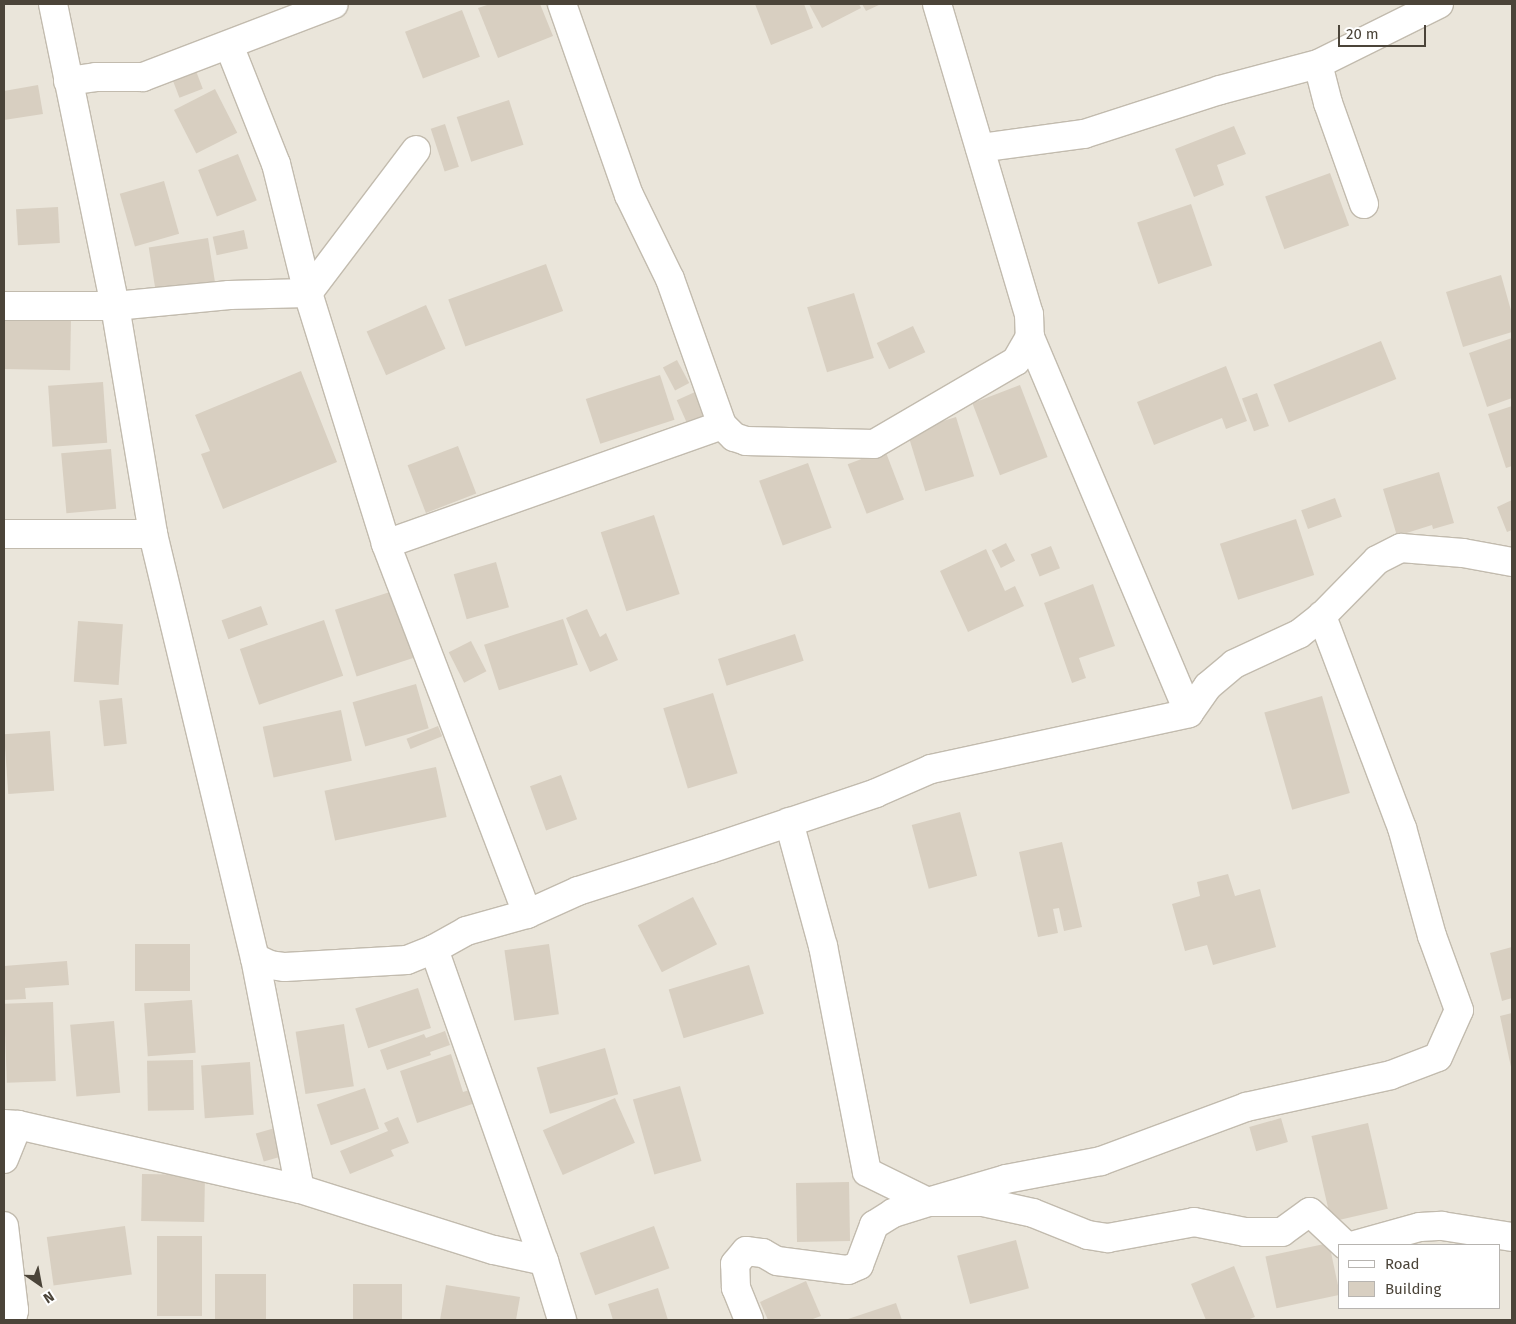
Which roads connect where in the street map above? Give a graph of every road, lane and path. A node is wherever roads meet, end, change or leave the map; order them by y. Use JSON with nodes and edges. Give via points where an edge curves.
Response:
{"nodes":[{"id":1,"x":54,"y":4,"type":"edge"},
{"id":2,"x":334,"y":4,"type":"edge"},
{"id":3,"x":562,"y":4,"type":"edge"},
{"id":4,"x":938,"y":4,"type":"edge"},
{"id":5,"x":1439,"y":4,"type":"edge"},
{"id":6,"x":229,"y":45,"type":"junction"},
{"id":7,"x":1318,"y":64,"type":"junction"},
{"id":8,"x":68,"y":82,"type":"junction"},
{"id":9,"x":980,"y":148,"type":"junction"},
{"id":10,"x":416,"y":150,"type":"dead end"},
{"id":11,"x":1364,"y":204,"type":"dead end"},
{"id":12,"x":308,"y":293,"type":"junction"},
{"id":13,"x":4,"y":306,"type":"edge"},
{"id":14,"x":115,"y":306,"type":"junction"},
{"id":15,"x":1030,"y":337,"type":"junction"},
{"id":16,"x":722,"y":425,"type":"junction"},
{"id":17,"x":4,"y":534,"type":"edge"},
{"id":18,"x":153,"y":534,"type":"junction"},
{"id":19,"x":386,"y":544,"type":"junction"},
{"id":20,"x":1512,"y":562,"type":"edge"},
{"id":21,"x":1322,"y":616,"type":"junction"},
{"id":22,"x":1189,"y":713,"type":"junction"},
{"id":23,"x":789,"y":822,"type":"junction"},
{"id":24,"x":527,"y":914,"type":"junction"},
{"id":25,"x":434,"y":949,"type":"junction"},
{"id":26,"x":255,"y":958,"type":"junction"},
{"id":27,"x":11,"y":1125,"type":"edge"},
{"id":28,"x":4,"y":1158,"type":"edge"},
{"id":29,"x":300,"y":1189,"type":"junction"},
{"id":30,"x":928,"y":1202,"type":"junction"},
{"id":31,"x":4,"y":1226,"type":"edge"},
{"id":32,"x":1512,"y":1237,"type":"edge"},
{"id":33,"x":1344,"y":1244,"type":"edge"},
{"id":34,"x":1360,"y":1244,"type":"edge"},
{"id":35,"x":544,"y":1261,"type":"junction"},
{"id":36,"x":12,"y":1320,"type":"edge"},
{"id":37,"x":562,"y":1320,"type":"edge"},
{"id":38,"x":749,"y":1320,"type":"edge"}],
"edges":[{"from":1,"to":8,"type":"street"},
{"from":2,"to":6,"type":"street"},
{"from":3,"to":16,"type":"street","via":[[614,156],[629,195],[670,279]]},
{"from":4,"to":9,"type":"street"},
{"from":5,"to":7,"type":"street"},
{"from":6,"to":8,"type":"street","via":[[143,77],[96,77]]},
{"from":6,"to":12,"type":"street","via":[[276,164]]},
{"from":7,"to":9,"type":"street","via":[[1220,90],[1084,134]]},
{"from":7,"to":11,"type":"street","via":[[1328,103]]},
{"from":8,"to":14,"type":"street"},
{"from":9,"to":15,"type":"street","via":[[1029,314]]},
{"from":10,"to":12,"type":"street"},
{"from":12,"to":14,"type":"street","via":[[229,295]]},
{"from":12,"to":19,"type":"street"},
{"from":13,"to":14,"type":"street"},
{"from":14,"to":18,"type":"street"},
{"from":15,"to":16,"type":"street","via":[[1016,361],[874,444],[746,441],[734,437]]},
{"from":15,"to":22,"type":"street"},
{"from":16,"to":19,"type":"street"},
{"from":17,"to":18,"type":"street"},
{"from":18,"to":26,"type":"street"},
{"from":19,"to":24,"type":"street"},
{"from":20,"to":21,"type":"street","via":[[1463,553],[1401,548],[1377,560]]},
{"from":21,"to":22,"type":"street","via":[[1299,634],[1234,664],[1208,686]]},
{"from":21,"to":30,"type":"street","via":[[1402,828],[1432,936],[1460,1010],[1438,1057],[1391,1075],[1246,1107],[1101,1161],[1006,1178]]},
{"from":22,"to":23,"type":"street","via":[[932,768],[876,793]]},
{"from":23,"to":24,"type":"street","via":[[578,890]]},
{"from":23,"to":30,"type":"street","via":[[823,946],[867,1172]]},
{"from":24,"to":25,"type":"street","via":[[466,931]]},
{"from":25,"to":26,"type":"street","via":[[407,960],[285,967]]},
{"from":25,"to":35,"type":"street"},
{"from":26,"to":29,"type":"street"},
{"from":27,"to":28,"type":"street"},
{"from":27,"to":29,"type":"street"},
{"from":29,"to":35,"type":"street","via":[[494,1250]]},
{"from":30,"to":33,"type":"street","via":[[983,1202],[1033,1213],[1088,1235],[1108,1238],[1194,1222],[1245,1232],[1282,1232],[1310,1212]]},
{"from":30,"to":38,"type":"street","via":[[893,1213],[874,1225],[859,1265],[848,1270],[777,1261],[763,1253],[746,1251],[735,1264],[736,1288]]},
{"from":31,"to":36,"type":"street","via":[[14,1310]]},
{"from":32,"to":34,"type":"street","via":[[1442,1226],[1420,1227]]},
{"from":35,"to":37,"type":"street"}]}
